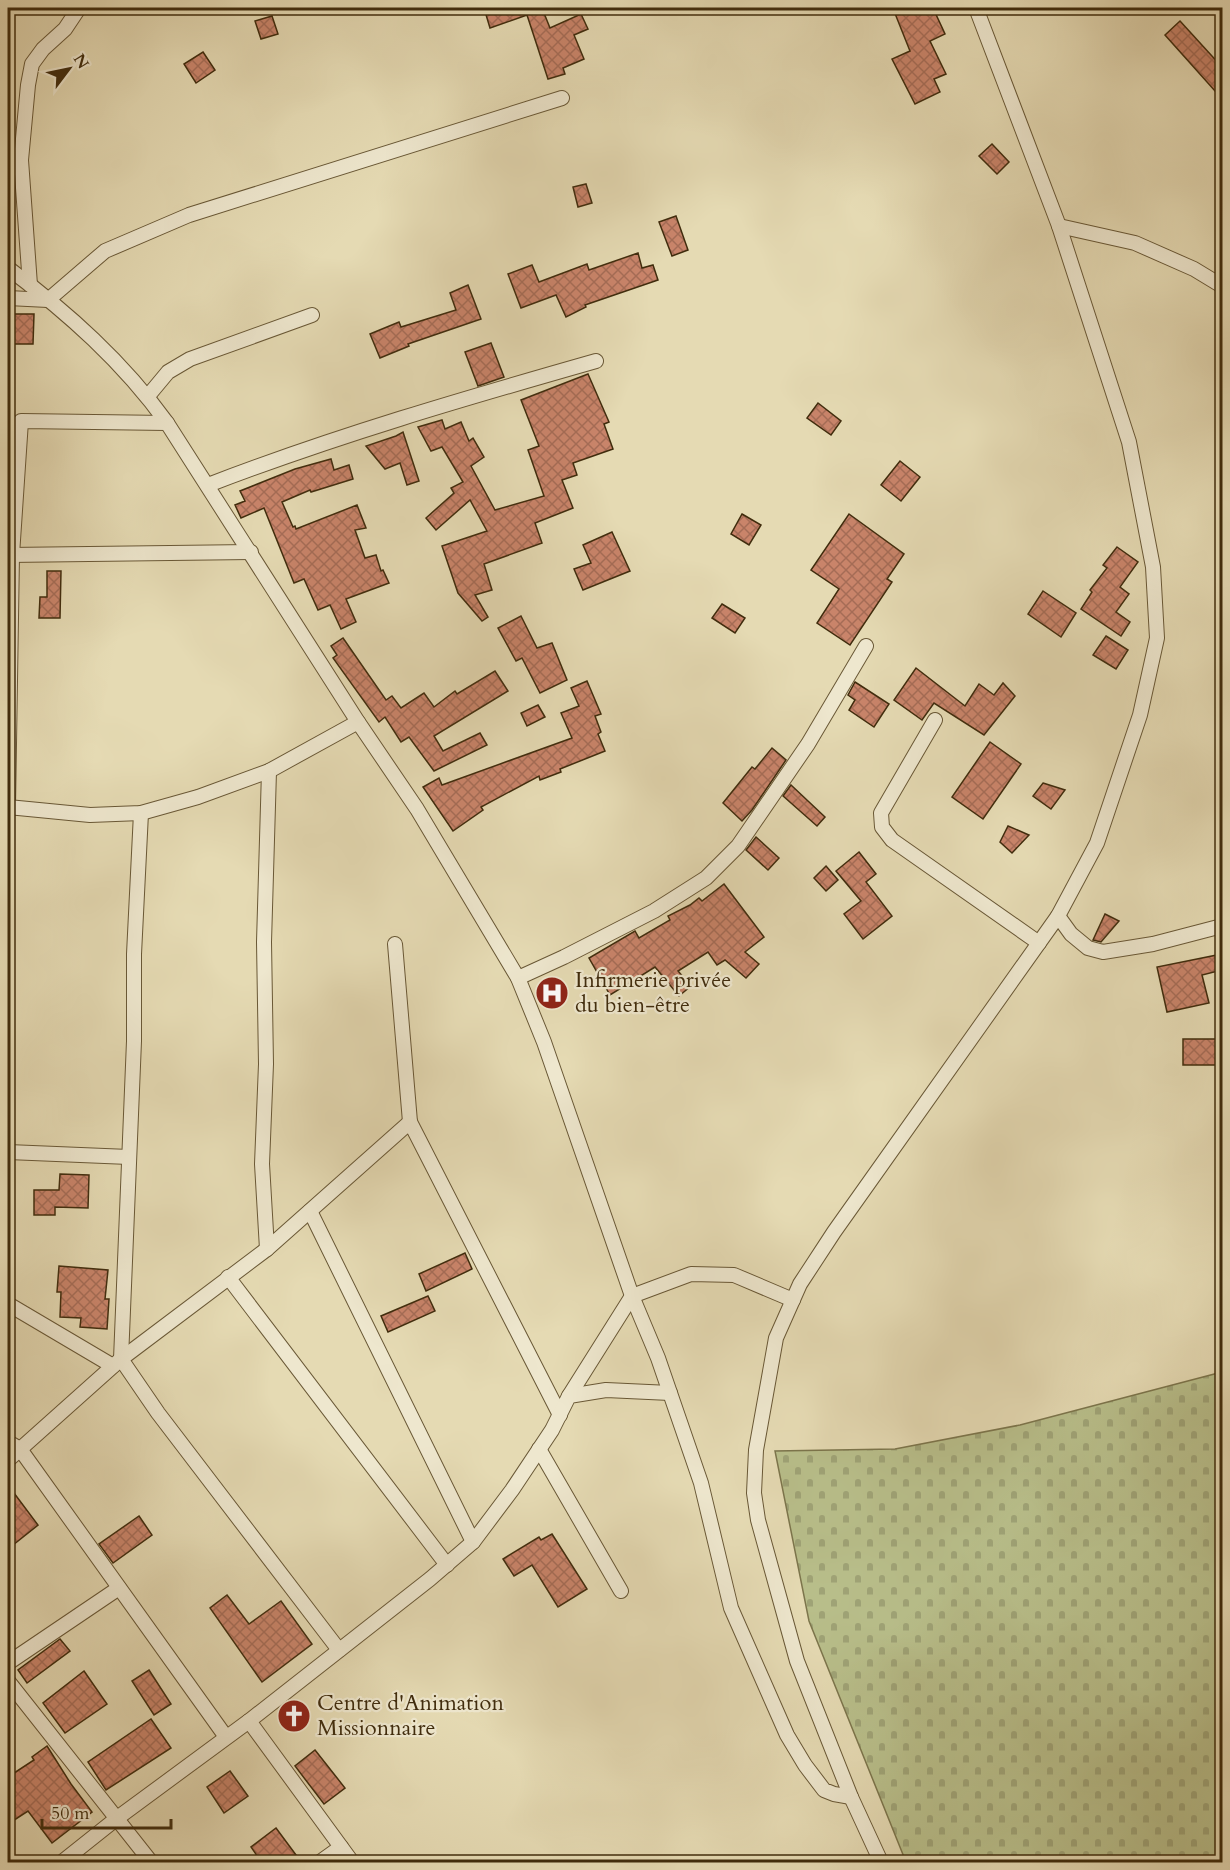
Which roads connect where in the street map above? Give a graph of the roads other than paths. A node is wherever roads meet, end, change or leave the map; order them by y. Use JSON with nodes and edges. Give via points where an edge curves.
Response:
{"nodes":[{"id":1,"x":79,"y":8,"type":"edge"},
{"id":2,"x":976,"y":8,"type":"edge"},
{"id":3,"x":562,"y":98,"type":"dead end"},
{"id":4,"x":1059,"y":226,"type":"junction"},
{"id":5,"x":8,"y":268,"type":"edge"},
{"id":6,"x":30,"y":285,"type":"junction"},
{"id":7,"x":1222,"y":286,"type":"edge"},
{"id":8,"x":8,"y":298,"type":"edge"},
{"id":9,"x":48,"y":300,"type":"junction"},
{"id":10,"x":312,"y":315,"type":"dead end"},
{"id":11,"x":596,"y":361,"type":"dead end"},
{"id":12,"x":148,"y":396,"type":"junction"},
{"id":13,"x":14,"y":421,"type":"edge"},
{"id":14,"x":167,"y":423,"type":"junction"},
{"id":15,"x":208,"y":485,"type":"junction"},
{"id":16,"x":251,"y":552,"type":"junction"},
{"id":17,"x":10,"y":555,"type":"edge"},
{"id":18,"x":866,"y":646,"type":"dead end"},
{"id":19,"x":936,"y":720,"type":"dead end"},
{"id":20,"x":358,"y":722,"type":"junction"},
{"id":21,"x":269,"y":771,"type":"junction"},
{"id":22,"x":8,"y":806,"type":"edge"},
{"id":23,"x":141,"y":813,"type":"junction"},
{"id":24,"x":1058,"y":916,"type":"junction"},
{"id":25,"x":1222,"y":926,"type":"edge"},
{"id":26,"x":1039,"y":943,"type":"junction"},
{"id":27,"x":395,"y":944,"type":"dead end"},
{"id":28,"x":518,"y":978,"type":"junction"},
{"id":29,"x":410,"y":1122,"type":"junction"},
{"id":30,"x":8,"y":1152,"type":"edge"},
{"id":31,"x":129,"y":1157,"type":"junction"},
{"id":32,"x":310,"y":1211,"type":"junction"},
{"id":33,"x":267,"y":1249,"type":"junction"},
{"id":34,"x":228,"y":1277,"type":"junction"},
{"id":35,"x":632,"y":1296,"type":"junction"},
{"id":36,"x":793,"y":1300,"type":"junction"},
{"id":37,"x":8,"y":1304,"type":"edge"},
{"id":38,"x":117,"y":1363,"type":"junction"},
{"id":39,"x":670,"y":1393,"type":"junction"},
{"id":40,"x":569,"y":1396,"type":"junction"},
{"id":41,"x":560,"y":1414,"type":"junction"},
{"id":42,"x":14,"y":1445,"type":"edge"},
{"id":43,"x":539,"y":1449,"type":"junction"},
{"id":44,"x":8,"y":1460,"type":"edge"},
{"id":45,"x":473,"y":1542,"type":"junction"},
{"id":46,"x":447,"y":1565,"type":"junction"},
{"id":47,"x":119,"y":1588,"type":"junction"},
{"id":48,"x":621,"y":1592,"type":"dead end"},
{"id":49,"x":339,"y":1650,"type":"junction"},
{"id":50,"x":8,"y":1663,"type":"edge"},
{"id":51,"x":8,"y":1681,"type":"edge"},
{"id":52,"x":249,"y":1721,"type":"junction"},
{"id":53,"x":226,"y":1737,"type":"junction"},
{"id":54,"x":851,"y":1797,"type":"junction"},
{"id":55,"x":116,"y":1819,"type":"junction"},
{"id":56,"x":341,"y":1847,"type":"junction"},
{"id":57,"x":62,"y":1863,"type":"edge"},
{"id":58,"x":151,"y":1863,"type":"edge"},
{"id":59,"x":320,"y":1863,"type":"edge"},
{"id":60,"x":352,"y":1863,"type":"edge"},
{"id":61,"x":881,"y":1863,"type":"edge"}],
"edges":[{"from":1,"to":6,"type":"street","via":[[32,64],[28,84],[21,160]]},
{"from":2,"to":4,"type":"street"},
{"from":3,"to":9,"type":"street","via":[[189,215],[105,251]]},
{"from":4,"to":7,"type":"street","via":[[1135,243]]},
{"from":4,"to":24,"type":"street","via":[[1130,442],[1152,567],[1157,638],[1140,715],[1101,832]]},
{"from":5,"to":6,"type":"street"},
{"from":6,"to":9,"type":"street"},
{"from":8,"to":9,"type":"street"},
{"from":9,"to":12,"type":"street","via":[[85,330]]},
{"from":10,"to":12,"type":"street","via":[[190,359],[168,372]]},
{"from":11,"to":15,"type":"street","via":[[383,424]]},
{"from":12,"to":14,"type":"street"},
{"from":13,"to":14,"type":"street"},
{"from":13,"to":17,"type":"street"},
{"from":14,"to":15,"type":"street"},
{"from":15,"to":16,"type":"street"},
{"from":16,"to":17,"type":"street"},
{"from":16,"to":20,"type":"street"},
{"from":17,"to":22,"type":"street"},
{"from":18,"to":28,"type":"street","via":[[808,744],[738,846],[706,878],[654,911]]},
{"from":19,"to":26,"type":"street","via":[[881,813],[882,827],[892,840]]},
{"from":20,"to":21,"type":"street"},
{"from":20,"to":28,"type":"street","via":[[423,818]]},
{"from":21,"to":23,"type":"street"},
{"from":21,"to":33,"type":"street","via":[[262,1164]]},
{"from":22,"to":23,"type":"street","via":[[90,815]]},
{"from":23,"to":31,"type":"street"},
{"from":24,"to":25,"type":"street","via":[[1088,948],[1103,952]]},
{"from":24,"to":26,"type":"street"},
{"from":26,"to":36,"type":"street","via":[[834,1232]]},
{"from":27,"to":29,"type":"street"},
{"from":28,"to":35,"type":"street"},
{"from":29,"to":32,"type":"street"},
{"from":29,"to":41,"type":"street"},
{"from":30,"to":31,"type":"street"},
{"from":31,"to":38,"type":"street"},
{"from":32,"to":33,"type":"street"},
{"from":32,"to":45,"type":"street"},
{"from":33,"to":34,"type":"street"},
{"from":34,"to":38,"type":"street"},
{"from":34,"to":46,"type":"street"},
{"from":35,"to":36,"type":"street","via":[[691,1274],[734,1275]]},
{"from":35,"to":39,"type":"street"},
{"from":35,"to":40,"type":"street"},
{"from":36,"to":54,"type":"street","via":[[776,1338],[756,1450],[754,1493],[797,1661]]},
{"from":37,"to":38,"type":"street"},
{"from":38,"to":42,"type":"street"},
{"from":38,"to":49,"type":"street"},
{"from":39,"to":40,"type":"street","via":[[606,1390]]},
{"from":39,"to":54,"type":"street","via":[[701,1483],[730,1608],[787,1735],[805,1765],[824,1790]]},
{"from":40,"to":41,"type":"street"},
{"from":41,"to":43,"type":"street"},
{"from":42,"to":44,"type":"street"},
{"from":42,"to":47,"type":"street"},
{"from":43,"to":45,"type":"street"},
{"from":43,"to":48,"type":"street"},
{"from":45,"to":46,"type":"street"},
{"from":46,"to":49,"type":"street"},
{"from":47,"to":50,"type":"street"},
{"from":47,"to":53,"type":"street"},
{"from":49,"to":52,"type":"street"},
{"from":51,"to":55,"type":"street"},
{"from":52,"to":53,"type":"street"},
{"from":52,"to":56,"type":"street"},
{"from":53,"to":55,"type":"street"},
{"from":54,"to":61,"type":"street"},
{"from":55,"to":57,"type":"street"},
{"from":55,"to":58,"type":"street"},
{"from":56,"to":59,"type":"street"},
{"from":56,"to":60,"type":"street"}]}
